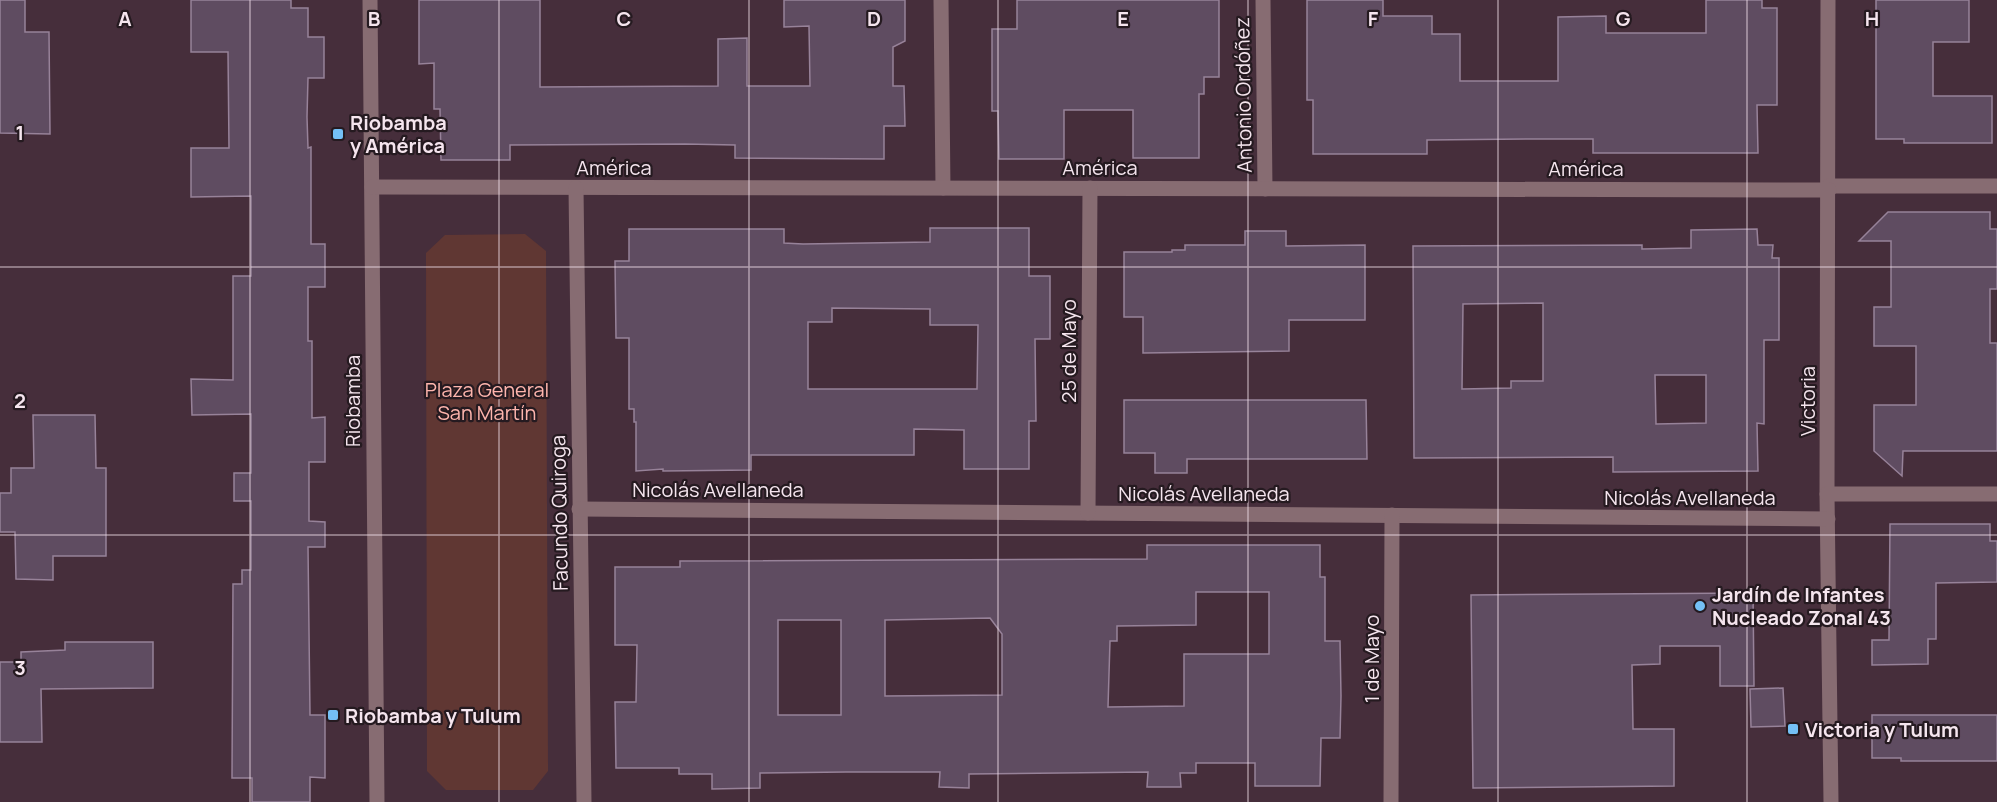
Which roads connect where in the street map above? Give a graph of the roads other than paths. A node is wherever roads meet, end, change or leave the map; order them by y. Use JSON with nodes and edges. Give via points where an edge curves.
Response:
{"nodes":[{"id":1,"x":369,"y":0,"type":"edge"},
{"id":2,"x":941,"y":0,"type":"edge"},
{"id":3,"x":1263,"y":0,"type":"edge"},
{"id":4,"x":1828,"y":0,"type":"edge"},
{"id":5,"x":1997,"y":186,"type":"edge"},
{"id":6,"x":372,"y":187,"type":"junction"},
{"id":7,"x":576,"y":188,"type":"junction"},
{"id":8,"x":944,"y":188,"type":"junction"},
{"id":9,"x":1829,"y":188,"type":"junction"},
{"id":10,"x":1090,"y":189,"type":"junction"},
{"id":11,"x":1265,"y":189,"type":"junction"},
{"id":12,"x":1827,"y":494,"type":"junction"},
{"id":13,"x":1997,"y":494,"type":"edge"},
{"id":14,"x":579,"y":509,"type":"junction"},
{"id":15,"x":1088,"y":513,"type":"junction"},
{"id":16,"x":1392,"y":515,"type":"junction"},
{"id":17,"x":1828,"y":519,"type":"junction"},
{"id":18,"x":377,"y":802,"type":"edge"},
{"id":19,"x":584,"y":802,"type":"edge"},
{"id":20,"x":1391,"y":802,"type":"edge"},
{"id":21,"x":1831,"y":802,"type":"edge"}],
"edges":[{"from":1,"to":6,"type":"street","name":"Riobamba"},
{"from":2,"to":8,"type":"street"},
{"from":3,"to":11,"type":"street","name":"Antonio Ordóñez"},
{"from":4,"to":9,"type":"street","name":"Victoria"},
{"from":5,"to":9,"type":"street","name":"América"},
{"from":6,"to":7,"type":"street","name":"América"},
{"from":6,"to":18,"type":"street","name":"Riobamba"},
{"from":7,"to":8,"type":"street","name":"América"},
{"from":7,"to":14,"type":"street","name":"Facundo Quiroga"},
{"from":8,"to":10,"type":"street","name":"América"},
{"from":9,"to":11,"type":"street","name":"América"},
{"from":9,"to":12,"type":"street","name":"Victoria"},
{"from":10,"to":11,"type":"street","name":"América"},
{"from":10,"to":15,"type":"street","name":"25 de Mayo"},
{"from":12,"to":13,"type":"street"},
{"from":12,"to":17,"type":"street","name":"Victoria"},
{"from":14,"to":15,"type":"street","name":"Nicolás Avellaneda"},
{"from":14,"to":19,"type":"street","name":"Facundo Quiroga"},
{"from":15,"to":16,"type":"street","name":"Nicolás Avellaneda"},
{"from":16,"to":17,"type":"street","name":"Nicolás Avellaneda"},
{"from":16,"to":20,"type":"street","name":"1 de Mayo"},
{"from":17,"to":21,"type":"street","name":"Victoria"}]}
